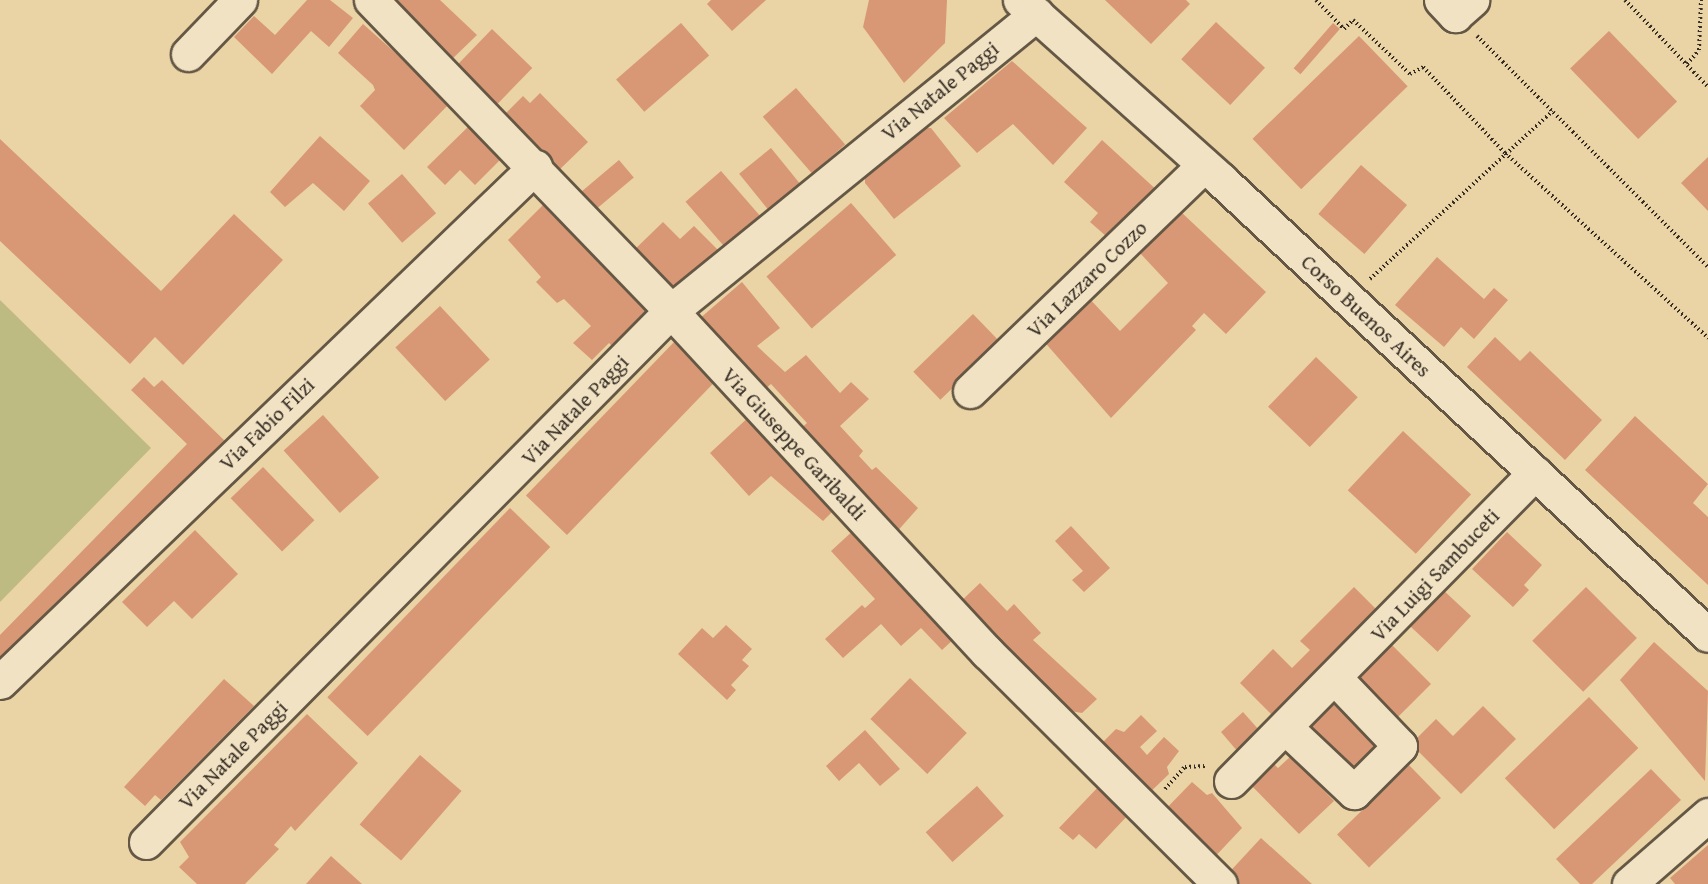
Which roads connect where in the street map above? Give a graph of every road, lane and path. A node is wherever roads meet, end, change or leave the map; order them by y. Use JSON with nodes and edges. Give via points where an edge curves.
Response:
{"nodes":[{"id":1,"x":240,"y":0,"type":"edge"},
{"id":2,"x":370,"y":0,"type":"edge"},
{"id":3,"x":1316,"y":0,"type":"edge"},
{"id":4,"x":1701,"y":0,"type":"edge"},
{"id":5,"x":1627,"y":1,"type":"edge"},
{"id":6,"x":1456,"y":5,"type":"edge"},
{"id":7,"x":1028,"y":7,"type":"edge"},
{"id":8,"x":188,"y":54,"type":"dead end"},
{"id":9,"x":1687,"y":64,"type":"junction"},
{"id":10,"x":1708,"y":87,"type":"edge"},
{"id":11,"x":1553,"y":111,"type":"junction"},
{"id":12,"x":1504,"y":153,"type":"junction"},
{"id":13,"x":1204,"y":165,"type":"junction"},
{"id":14,"x":535,"y":167,"type":"junction"},
{"id":15,"x":1708,"y":267,"type":"edge"},
{"id":16,"x":1370,"y":279,"type":"dead end"},
{"id":17,"x":671,"y":311,"type":"junction"},
{"id":18,"x":1707,"y":336,"type":"edge"},
{"id":19,"x":970,"y":391,"type":"dead end"},
{"id":20,"x":1535,"y":473,"type":"junction"},
{"id":21,"x":1708,"y":635,"type":"edge"},
{"id":22,"x":1334,"y":677,"type":"junction"},
{"id":23,"x":0,"y":682,"type":"edge"},
{"id":24,"x":1285,"y":727,"type":"junction"},
{"id":25,"x":1231,"y":781,"type":"joint"},
{"id":26,"x":1145,"y":812,"type":"junction"},
{"id":27,"x":1708,"y":815,"type":"edge"},
{"id":28,"x":146,"y":842,"type":"dead end"},
{"id":29,"x":1220,"y":884,"type":"edge"},
{"id":30,"x":1629,"y":884,"type":"edge"}],
"edges":[{"from":1,"to":8,"type":"street"},
{"from":2,"to":14,"type":"street","name":"Via Giuseppe Garibaldi"},
{"from":3,"to":12,"type":"path","via":[[1344,29],[1353,20],[1410,74],[1423,67]]},
{"from":4,"to":9,"type":"path","via":[[1699,50]]},
{"from":5,"to":9,"type":"path"},
{"from":6,"to":11,"type":"path"},
{"from":7,"to":13,"type":"street","name":"Corso Buenos Aires"},
{"from":7,"to":17,"type":"street","name":"Via Natale Paggi"},
{"from":9,"to":10,"type":"path"},
{"from":11,"to":12,"type":"path"},
{"from":11,"to":15,"type":"path"},
{"from":12,"to":16,"type":"path"},
{"from":12,"to":18,"type":"path"},
{"from":13,"to":19,"type":"street","name":"Via Lazzaro Cozzo"},
{"from":13,"to":20,"type":"street","name":"Corso Buenos Aires"},
{"from":14,"to":17,"type":"street","name":"Via Giuseppe Garibaldi"},
{"from":14,"to":23,"type":"street","name":"Via Fabio Filzi"},
{"from":17,"to":26,"type":"street","name":"Via Giuseppe Garibaldi","via":[[987,652]]},
{"from":17,"to":28,"type":"street","name":"Via Natale Paggi"},
{"from":20,"to":21,"type":"street","name":"Corso Buenos Aires"},
{"from":20,"to":22,"type":"street","name":"Via Luigi Sambuceti"},
{"from":22,"to":24,"type":"street","name":"Via Luigi Sambuceti"},
{"from":22,"to":24,"type":"street","via":[[1400,746],[1354,792]]},
{"from":24,"to":25,"type":"street","name":"Via Luigi Sambuceti"},
{"from":25,"to":26,"type":"path","via":[[1204,766],[1185,767]]},
{"from":26,"to":29,"type":"street","name":"Via Giuseppe Garibaldi"},
{"from":27,"to":30,"type":"street"}]}
